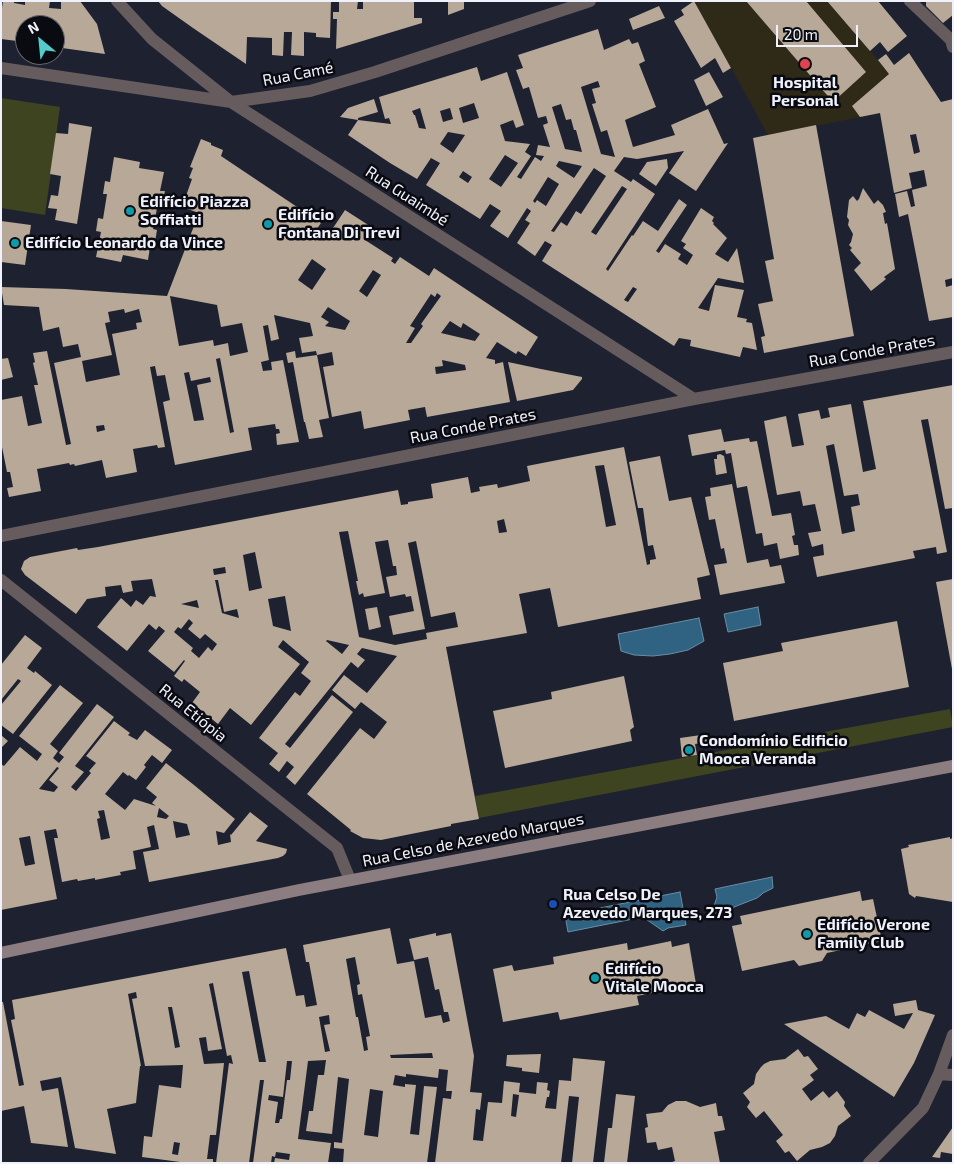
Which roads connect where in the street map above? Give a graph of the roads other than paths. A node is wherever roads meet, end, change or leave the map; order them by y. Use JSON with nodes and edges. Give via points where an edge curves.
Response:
{"nodes":[{"id":1,"x":117,"y":1,"type":"edge"},
{"id":2,"x":590,"y":1,"type":"edge"},
{"id":3,"x":910,"y":1,"type":"edge"},
{"id":4,"x":953,"y":47,"type":"edge"},
{"id":5,"x":1,"y":68,"type":"edge"},
{"id":6,"x":231,"y":102,"type":"junction"},
{"id":7,"x":953,"y":352,"type":"edge"},
{"id":8,"x":694,"y":399,"type":"junction"},
{"id":9,"x":1,"y":536,"type":"edge"},
{"id":10,"x":1,"y":580,"type":"edge"},
{"id":11,"x":953,"y":766,"type":"edge"},
{"id":12,"x":350,"y":880,"type":"junction"},
{"id":13,"x":1,"y":953,"type":"edge"},
{"id":14,"x":953,"y":1035,"type":"edge"},
{"id":15,"x":939,"y":1074,"type":"junction"},
{"id":16,"x":953,"y":1075,"type":"edge"},
{"id":17,"x":869,"y":1163,"type":"edge"}],
"edges":[{"from":1,"to":6,"type":"street","name":"Rua Guaimbé","via":[[152,39]]},
{"from":2,"to":6,"type":"street","name":"Rua Camé","via":[[310,91]]},
{"from":3,"to":4,"type":"street","via":[[951,40]]},
{"from":5,"to":6,"type":"street","name":"Rua Camé"},
{"from":6,"to":8,"type":"street","name":"Rua Guaimbé"},
{"from":7,"to":8,"type":"street","name":"Rua Conde Prates"},
{"from":8,"to":9,"type":"street","name":"Rua Conde Prates"},
{"from":10,"to":12,"type":"street","name":"Rua Etiópia","via":[[336,848]]},
{"from":11,"to":12,"type":"main road","name":"Rua Celso de Azevedo Marques"},
{"from":12,"to":13,"type":"main road","name":"Rua Celso de Azevedo Marques"},
{"from":14,"to":15,"type":"street"},
{"from":15,"to":16,"type":"street"},
{"from":15,"to":17,"type":"street","via":[[922,1108]]}]}
